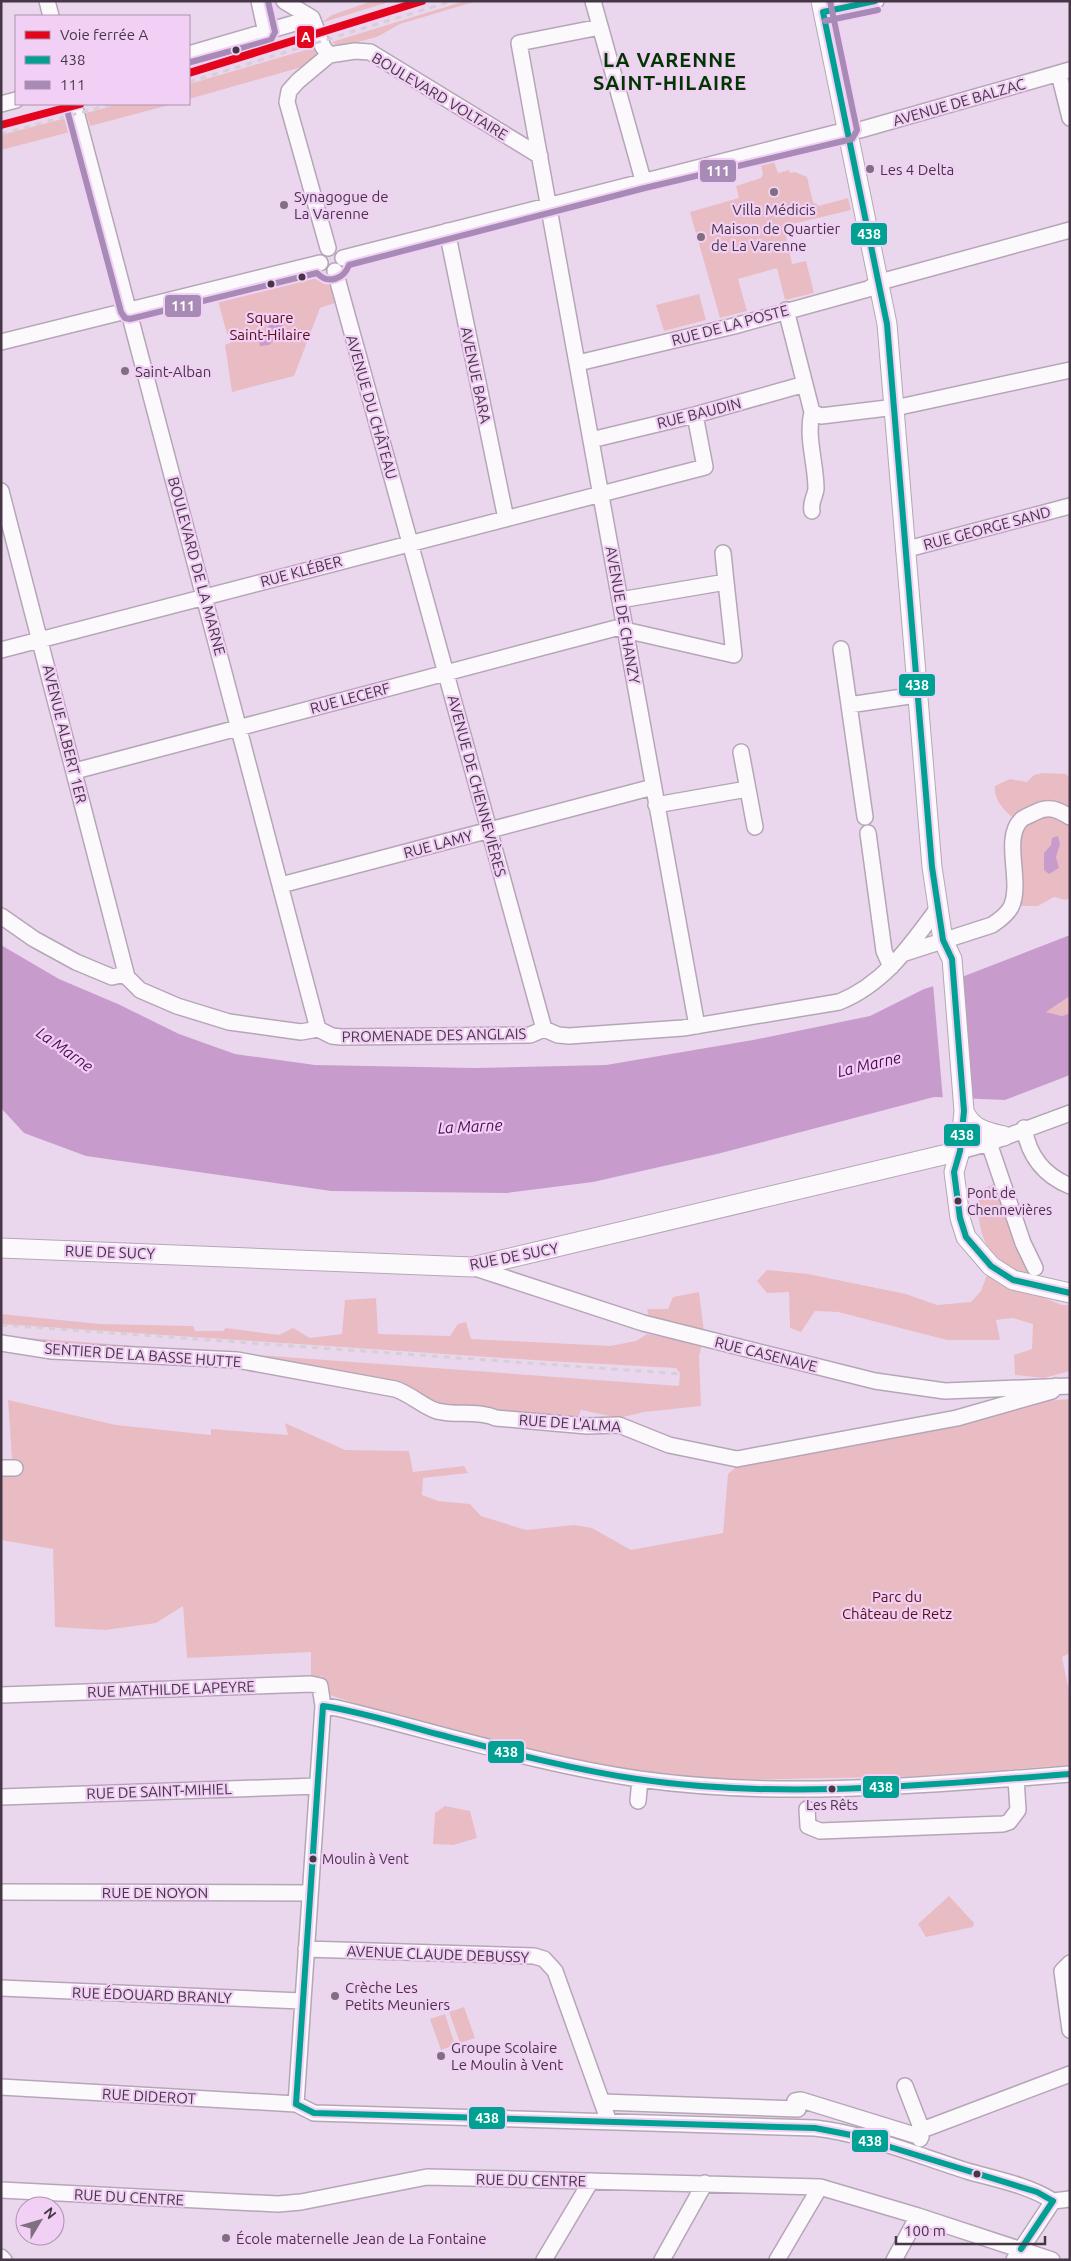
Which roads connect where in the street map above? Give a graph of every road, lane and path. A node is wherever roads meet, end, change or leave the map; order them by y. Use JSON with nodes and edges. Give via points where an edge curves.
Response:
{"nodes":[{"id":1,"x":47,"y":1,"type":"edge"},
{"id":2,"x":259,"y":1,"type":"edge"},
{"id":3,"x":284,"y":1,"type":"edge"},
{"id":4,"x":593,"y":1,"type":"edge"},
{"id":5,"x":876,"y":1,"type":"edge"},
{"id":6,"x":822,"y":6,"type":"edge"},
{"id":7,"x":51,"y":15,"type":"edge"},
{"id":8,"x":312,"y":18,"type":"junction"},
{"id":9,"x":600,"y":27,"type":"junction"},
{"id":10,"x":266,"y":32,"type":"junction"},
{"id":11,"x":190,"y":54,"type":"edge"},
{"id":12,"x":329,"y":55,"type":"junction"},
{"id":13,"x":1064,"y":72,"type":"edge"},
{"id":14,"x":15,"y":100,"type":"edge"},
{"id":15,"x":1,"y":104,"type":"edge"},
{"id":16,"x":74,"y":105,"type":"edge"},
{"id":17,"x":1070,"y":118,"type":"edge"},
{"id":18,"x":848,"y":131,"type":"junction"},
{"id":19,"x":540,"y":156,"type":"junction"},
{"id":20,"x":643,"y":180,"type":"junction"},
{"id":21,"x":549,"y":205,"type":"junction"},
{"id":22,"x":1070,"y":230,"type":"edge"},
{"id":23,"x":447,"y":231,"type":"junction"},
{"id":24,"x":328,"y":248,"type":"junction"},
{"id":25,"x":320,"y":264,"type":"junction"},
{"id":26,"x":339,"y":264,"type":"junction"},
{"id":27,"x":880,"y":282,"type":"junction"},
{"id":28,"x":129,"y":310,"type":"junction"},
{"id":29,"x":786,"y":310,"type":"junction"},
{"id":30,"x":1,"y":342,"type":"edge"},
{"id":31,"x":578,"y":363,"type":"junction"},
{"id":32,"x":1070,"y":370,"type":"edge"},
{"id":33,"x":805,"y":384,"type":"junction"},
{"id":34,"x":894,"y":408,"type":"junction"},
{"id":35,"x":812,"y":412,"type":"junction"},
{"id":36,"x":695,"y":415,"type":"junction"},
{"id":37,"x":591,"y":440,"type":"junction"},
{"id":38,"x":1,"y":491,"type":"edge"},
{"id":39,"x":601,"y":493,"type":"junction"},
{"id":40,"x":1070,"y":506,"type":"edge"},
{"id":41,"x":812,"y":511,"type":"dead end"},
{"id":42,"x":506,"y":519,"type":"junction"},
{"id":43,"x":410,"y":543,"type":"junction"},
{"id":44,"x":904,"y":550,"type":"junction"},
{"id":45,"x":723,"y":554,"type":"dead end"},
{"id":46,"x":726,"y":582,"type":"junction"},
{"id":47,"x":205,"y":598,"type":"junction"},
{"id":48,"x":620,"y":600,"type":"junction"},
{"id":49,"x":626,"y":630,"type":"junction"},
{"id":50,"x":41,"y":640,"type":"junction"},
{"id":51,"x":841,"y":649,"type":"dead end"},
{"id":52,"x":1,"y":650,"type":"edge"},
{"id":53,"x":446,"y":673,"type":"junction"},
{"id":54,"x":916,"y":695,"type":"junction"},
{"id":55,"x":849,"y":705,"type":"junction"},
{"id":56,"x":240,"y":728,"type":"junction"},
{"id":57,"x":741,"y":752,"type":"dead end"},
{"id":58,"x":75,"y":771,"type":"junction"},
{"id":59,"x":653,"y":787,"type":"junction"},
{"id":60,"x":747,"y":789,"type":"junction"},
{"id":61,"x":656,"y":805,"type":"junction"},
{"id":62,"x":865,"y":817,"type":"dead end"},
{"id":63,"x":1070,"y":817,"type":"edge"},
{"id":64,"x":755,"y":827,"type":"dead end"},
{"id":65,"x":489,"y":830,"type":"junction"},
{"id":66,"x":868,"y":833,"type":"dead end"},
{"id":67,"x":281,"y":885,"type":"junction"},
{"id":68,"x":938,"y":908,"type":"junction"},
{"id":69,"x":1,"y":916,"type":"edge"},
{"id":70,"x":943,"y":940,"type":"junction"},
{"id":71,"x":905,"y":953,"type":"junction"},
{"id":72,"x":891,"y":967,"type":"junction"},
{"id":73,"x":127,"y":978,"type":"junction"},
{"id":74,"x":697,"y":1026,"type":"junction"},
{"id":75,"x":318,"y":1028,"type":"junction"},
{"id":76,"x":544,"y":1030,"type":"junction"},
{"id":77,"x":959,"y":1113,"type":"junction"},
{"id":78,"x":1070,"y":1113,"type":"edge"},
{"id":79,"x":1024,"y":1128,"type":"junction"},
{"id":80,"x":996,"y":1140,"type":"junction"},
{"id":81,"x":960,"y":1151,"type":"junction"},
{"id":82,"x":1070,"y":1186,"type":"edge"},
{"id":83,"x":1,"y":1248,"type":"edge"},
{"id":84,"x":472,"y":1267,"type":"junction"},
{"id":85,"x":1035,"y":1268,"type":"dead end"},
{"id":86,"x":1070,"y":1293,"type":"edge"},
{"id":87,"x":1,"y":1343,"type":"edge"},
{"id":88,"x":1063,"y":1386,"type":"edge"},
{"id":89,"x":487,"y":1414,"type":"joint"},
{"id":90,"x":1,"y":1695,"type":"edge"},
{"id":91,"x":323,"y":1706,"type":"junction"},
{"id":92,"x":1070,"y":1774,"type":"edge"},
{"id":93,"x":1016,"y":1778,"type":"junction"},
{"id":94,"x":640,"y":1779,"type":"junction"},
{"id":95,"x":317,"y":1786,"type":"junction"},
{"id":96,"x":1,"y":1797,"type":"edge"},
{"id":97,"x":638,"y":1801,"type":"dead end"},
{"id":98,"x":807,"y":1809,"type":"dead end"},
{"id":99,"x":1,"y":1892,"type":"edge"},
{"id":100,"x":309,"y":1893,"type":"junction"},
{"id":101,"x":306,"y":1949,"type":"junction"},
{"id":102,"x":1070,"y":1963,"type":"edge"},
{"id":103,"x":1,"y":1988,"type":"edge"},
{"id":104,"x":302,"y":2001,"type":"junction"},
{"id":105,"x":1070,"y":2030,"type":"edge"},
{"id":106,"x":1070,"y":2074,"type":"edge"},
{"id":107,"x":905,"y":2086,"type":"dead end"},
{"id":108,"x":1,"y":2087,"type":"edge"},
{"id":109,"x":795,"y":2101,"type":"junction"},
{"id":110,"x":602,"y":2102,"type":"junction"},
{"id":111,"x":296,"y":2104,"type":"junction"},
{"id":112,"x":609,"y":2122,"type":"junction"},
{"id":113,"x":802,"y":2128,"type":"junction"},
{"id":114,"x":922,"y":2134,"type":"junction"},
{"id":115,"x":915,"y":2155,"type":"junction"},
{"id":116,"x":591,"y":2181,"type":"junction"},
{"id":117,"x":705,"y":2183,"type":"junction"},
{"id":118,"x":820,"y":2187,"type":"junction"},
{"id":119,"x":1,"y":2190,"type":"edge"},
{"id":120,"x":1070,"y":2199,"type":"edge"},
{"id":121,"x":1053,"y":2201,"type":"junction"},
{"id":122,"x":918,"y":2216,"type":"junction"},
{"id":123,"x":1017,"y":2254,"type":"edge"},
{"id":124,"x":1,"y":2257,"type":"edge"},
{"id":125,"x":4,"y":2260,"type":"edge"},
{"id":126,"x":544,"y":2260,"type":"edge"},
{"id":127,"x":662,"y":2260,"type":"edge"},
{"id":128,"x":777,"y":2260,"type":"edge"},
{"id":129,"x":894,"y":2260,"type":"edge"},
{"id":130,"x":1052,"y":2260,"type":"edge"}],
"edges":[{"from":1,"to":7,"type":"street"},
{"from":2,"to":10,"type":"street"},
{"from":3,"to":8,"type":"street"},
{"from":4,"to":9,"type":"street"},
{"from":5,"to":6,"type":"street"},
{"from":6,"to":18,"type":"main road"},
{"from":8,"to":10,"type":"street"},
{"from":8,"to":12,"type":"street","via":[[322,47]]},
{"from":9,"to":19,"type":"street","via":[[519,43]]},
{"from":9,"to":20,"type":"street"},
{"from":10,"to":11,"type":"street"},
{"from":12,"to":19,"type":"street","name":"BOULEVARD VOLTAIRE","via":[[370,52]]},
{"from":12,"to":24,"type":"street","via":[[289,91],[287,102]]},
{"from":13,"to":17,"type":"street"},
{"from":13,"to":18,"type":"street","name":"AVENUE DE BALZAC"},
{"from":14,"to":15,"type":"street"},
{"from":16,"to":28,"type":"street","name":"BOULEVARD DE LA MARNE"},
{"from":18,"to":20,"type":"street","name":"AVENUE DE BALZAC"},
{"from":18,"to":27,"type":"main road"},
{"from":19,"to":21,"type":"street"},
{"from":20,"to":21,"type":"street","name":"AVENUE DE BALZAC"},
{"from":21,"to":23,"type":"street","name":"AVENUE DE BALZAC"},
{"from":21,"to":31,"type":"street","name":"AVENUE DE CHANZY"},
{"from":22,"to":27,"type":"street","name":"RUE DE LA POSTE"},
{"from":23,"to":26,"type":"street","name":"AVENUE DE BALZAC"},
{"from":23,"to":42,"type":"street","name":"AVENUE BARA"},
{"from":24,"to":25,"type":"street","via":[[321,254]]},
{"from":24,"to":26,"type":"street","via":[[338,250]]},
{"from":25,"to":26,"type":"street","via":[[326,270]]},
{"from":25,"to":28,"type":"street"},
{"from":26,"to":43,"type":"street","name":"AVENUE DU CHÂTEAU"},
{"from":27,"to":29,"type":"street","name":"RUE DE LA POSTE","via":[[868,289]]},
{"from":27,"to":34,"type":"main road"},
{"from":28,"to":30,"type":"street"},
{"from":28,"to":47,"type":"street","name":"BOULEVARD DE LA MARNE"},
{"from":29,"to":31,"type":"street","name":"RUE DE LA POSTE","via":[[734,326]]},
{"from":29,"to":33,"type":"street"},
{"from":31,"to":37,"type":"street","name":"AVENUE DE CHANZY"},
{"from":32,"to":34,"type":"street"},
{"from":33,"to":35,"type":"street"},
{"from":33,"to":36,"type":"street","name":"RUE BAUDIN"},
{"from":34,"to":35,"type":"street","via":[[820,416]]},
{"from":34,"to":44,"type":"main road"},
{"from":35,"to":41,"type":"street","via":[[809,426],[816,491],[810,502]]},
{"from":36,"to":37,"type":"street","name":"RUE BAUDIN"},
{"from":36,"to":39,"type":"street","name":"RUE KLÉBER","via":[[706,467]]},
{"from":37,"to":39,"type":"street","name":"AVENUE DE CHANZY"},
{"from":38,"to":50,"type":"street","name":"AVENUE ALBERT 1ER"},
{"from":39,"to":42,"type":"street","name":"RUE KLÉBER"},
{"from":39,"to":48,"type":"street","name":"AVENUE DE CHANZY"},
{"from":40,"to":44,"type":"street","name":"RUE GEORGE SAND"},
{"from":42,"to":43,"type":"street","name":"RUE KLÉBER"},
{"from":43,"to":47,"type":"street","name":"RUE KLÉBER"},
{"from":43,"to":53,"type":"street","name":"AVENUE DE CHENNEVIÈRES"},
{"from":44,"to":54,"type":"main road"},
{"from":45,"to":46,"type":"street"},
{"from":46,"to":48,"type":"street"},
{"from":46,"to":49,"type":"street","name":"RUE LECERF","via":[[734,655]]},
{"from":47,"to":50,"type":"street","name":"RUE KLÉBER"},
{"from":47,"to":56,"type":"street","name":"BOULEVARD DE LA MARNE"},
{"from":48,"to":49,"type":"street","name":"AVENUE DE CHANZY"},
{"from":49,"to":53,"type":"street","name":"RUE LECERF","via":[[616,628]]},
{"from":49,"to":59,"type":"street","name":"AVENUE DE CHANZY"},
{"from":50,"to":52,"type":"street","name":"RUE KLÉBER"},
{"from":50,"to":58,"type":"street","name":"AVENUE ALBERT 1ER"},
{"from":51,"to":55,"type":"street"},
{"from":53,"to":56,"type":"street","name":"RUE LECERF"},
{"from":53,"to":65,"type":"street","name":"AVENUE DE CHENNEVIÈRES"},
{"from":54,"to":55,"type":"street"},
{"from":54,"to":68,"type":"main road"},
{"from":55,"to":62,"type":"street"},
{"from":56,"to":58,"type":"street","name":"RUE LECERF"},
{"from":56,"to":67,"type":"street","name":"BOULEVARD DE LA MARNE"},
{"from":57,"to":60,"type":"street"},
{"from":58,"to":73,"type":"street","name":"AVENUE ALBERT 1ER"},
{"from":59,"to":61,"type":"street","name":"AVENUE DE CHANZY"},
{"from":59,"to":65,"type":"street","name":"RUE LAMY"},
{"from":60,"to":61,"type":"street"},
{"from":60,"to":64,"type":"street"},
{"from":61,"to":74,"type":"street","name":"AVENUE DE CHANZY"},
{"from":63,"to":70,"type":"street","name":"PROMENADE DES ANGLAIS","via":[[1049,808],[1020,820],[1013,838],[1016,889],[1011,907],[992,925]]},
{"from":65,"to":67,"type":"street","name":"RUE LAMY"},
{"from":65,"to":76,"type":"street","name":"AVENUE DE CHENNEVIÈRES"},
{"from":66,"to":72,"type":"street","via":[[884,951]]},
{"from":67,"to":75,"type":"street","name":"BOULEVARD DE LA MARNE"},
{"from":68,"to":70,"type":"main road"},
{"from":68,"to":71,"type":"street","name":"PROMENADE DES ANGLAIS"},
{"from":69,"to":73,"type":"street","name":"PROMENADE DES ANGLAIS","via":[[76,962],[112,977],[121,975]]},
{"from":70,"to":71,"type":"street","name":"PROMENADE DES ANGLAIS"},
{"from":70,"to":77,"type":"main road","via":[[952,954],[947,969]]},
{"from":71,"to":72,"type":"street","name":"PROMENADE DES ANGLAIS"},
{"from":72,"to":74,"type":"street","name":"PROMENADE DES ANGLAIS","via":[[875,983],[839,1002]]},
{"from":73,"to":75,"type":"street","name":"PROMENADE DES ANGLAIS","via":[[140,990],[177,1006],[229,1022],[301,1032]]},
{"from":74,"to":76,"type":"street","name":"PROMENADE DES ANGLAIS","via":[[569,1036]]},
{"from":75,"to":76,"type":"street","name":"PROMENADE DES ANGLAIS","via":[[341,1037],[530,1035]]},
{"from":77,"to":80,"type":"main road"},
{"from":77,"to":81,"type":"main road"},
{"from":78,"to":79,"type":"street"},
{"from":79,"to":80,"type":"street"},
{"from":79,"to":82,"type":"street","via":[[1028,1147],[1038,1164],[1059,1182]]},
{"from":80,"to":81,"type":"street"},
{"from":80,"to":85,"type":"street","via":[[1022,1243]]},
{"from":81,"to":84,"type":"main road","name":"RUE DE SUCY"},
{"from":81,"to":86,"type":"main road","via":[[954,1172],[957,1202],[966,1236],[991,1266],[1013,1280]]},
{"from":83,"to":84,"type":"main road","name":"RUE DE SUCY"},
{"from":84,"to":88,"type":"street","name":"RUE CASENAVE","via":[[643,1323],[875,1381],[945,1391]]},
{"from":87,"to":89,"type":"street","name":"SENTIER DE LA BASSE HUTTE","via":[[52,1351],[237,1360],[395,1389],[438,1411]]},
{"from":88,"to":89,"type":"street","name":"RUE DE L'ALMA","via":[[957,1418],[737,1459],[669,1445],[619,1425],[577,1425],[496,1418]]},
{"from":90,"to":91,"type":"street","name":"RUE MATHILDE LAPEYRE","via":[[317,1684],[321,1689]]},
{"from":91,"to":94,"type":"street","via":[[558,1764]]},
{"from":91,"to":95,"type":"street"},
{"from":92,"to":93,"type":"street"},
{"from":93,"to":94,"type":"street","via":[[806,1788],[733,1787]]},
{"from":93,"to":98,"type":"street","via":[[1018,1810],[1009,1822],[1003,1824],[820,1831],[808,1826]]},
{"from":94,"to":97,"type":"street"},
{"from":95,"to":96,"type":"street","name":"RUE DE SAINT-MIHIEL"},
{"from":95,"to":100,"type":"street"},
{"from":99,"to":100,"type":"street","name":"RUE DE NOYON"},
{"from":100,"to":101,"type":"street"},
{"from":101,"to":104,"type":"street"},
{"from":101,"to":110,"type":"street","name":"AVENUE CLAUDE DEBUSSY","via":[[534,1956],[544,1959],[555,1971]]},
{"from":102,"to":105,"type":"street","via":[[1062,1971]]},
{"from":103,"to":104,"type":"street","name":"RUE ÉDOUARD BRANLY"},
{"from":104,"to":111,"type":"street"},
{"from":106,"to":114,"type":"street"},
{"from":107,"to":114,"type":"street"},
{"from":108,"to":111,"type":"street","name":"RUE DIDEROT"},
{"from":109,"to":110,"type":"street"},
{"from":109,"to":113,"type":"street"},
{"from":109,"to":114,"type":"street"},
{"from":110,"to":112,"type":"street","name":"AVENUE CLAUDE DEBUSSY"},
{"from":111,"to":112,"type":"street","name":"RUE DIDEROT","via":[[314,2113]]},
{"from":112,"to":113,"type":"street","name":"RUE DIDEROT"},
{"from":113,"to":115,"type":"street","name":"RUE DIDEROT","via":[[834,2130]]},
{"from":114,"to":115,"type":"street"},
{"from":115,"to":121,"type":"street","name":"RUE DIDEROT","via":[[1036,2192]]},
{"from":116,"to":117,"type":"street","name":"RUE DU CENTRE"},
{"from":116,"to":119,"type":"street","name":"RUE DU CENTRE","via":[[427,2177],[278,2204]]},
{"from":116,"to":126,"type":"street"},
{"from":117,"to":118,"type":"street","name":"RUE DU CENTRE"},
{"from":117,"to":127,"type":"street"},
{"from":118,"to":122,"type":"street","name":"RUE DU CENTRE"},
{"from":118,"to":128,"type":"street"},
{"from":120,"to":121,"type":"street"},
{"from":121,"to":123,"type":"street"},
{"from":122,"to":123,"type":"street","name":"RUE DU CENTRE"},
{"from":122,"to":129,"type":"street"},
{"from":123,"to":130,"type":"street","name":"RUE DU CENTRE"},
{"from":124,"to":125,"type":"street"}]}
